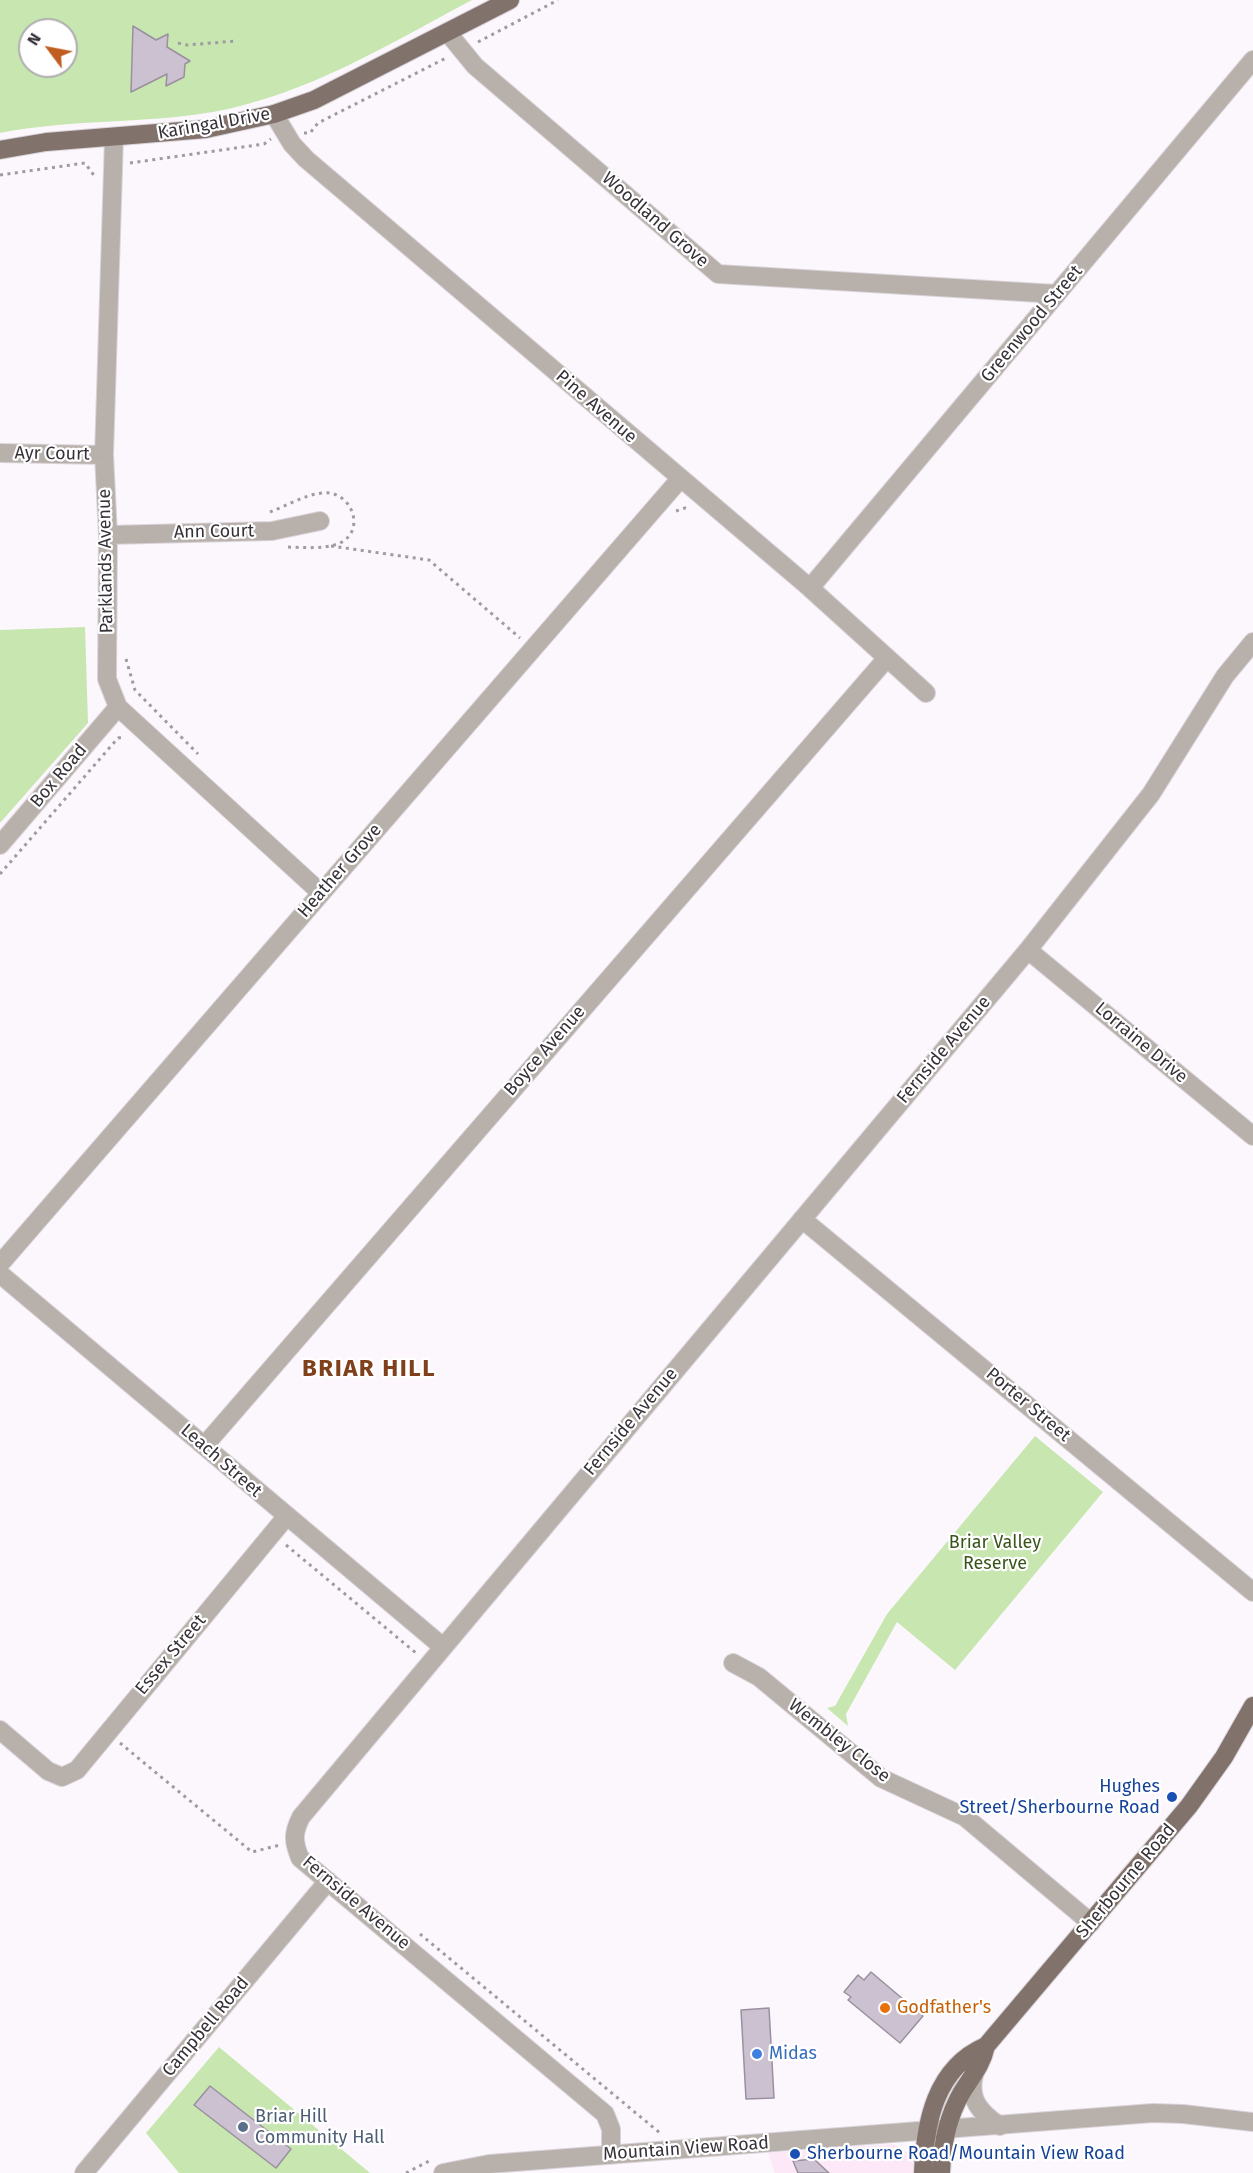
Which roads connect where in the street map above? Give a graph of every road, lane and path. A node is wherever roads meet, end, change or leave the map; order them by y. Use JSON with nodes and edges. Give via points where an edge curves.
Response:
{"nodes":[{"id":1,"x":510,"y":0,"type":"edge"},
{"id":2,"x":448,"y":33,"type":"junction"},
{"id":3,"x":236,"y":41,"type":"dead end"},
{"id":4,"x":178,"y":43,"type":"dead end"},
{"id":5,"x":1253,"y":60,"type":"edge"},
{"id":6,"x":274,"y":114,"type":"junction"},
{"id":7,"x":114,"y":138,"type":"junction"},
{"id":8,"x":0,"y":150,"type":"edge"},
{"id":9,"x":0,"y":175,"type":"edge"},
{"id":10,"x":96,"y":180,"type":"dead end"},
{"id":11,"x":1058,"y":294,"type":"junction"},
{"id":12,"x":0,"y":453,"type":"edge"},
{"id":13,"x":104,"y":455,"type":"junction"},
{"id":14,"x":680,"y":479,"type":"junction"},
{"id":15,"x":696,"y":512,"type":"dead end"},
{"id":16,"x":671,"y":513,"type":"dead end"},
{"id":17,"x":320,"y":520,"type":"dead end"},
{"id":18,"x":108,"y":535,"type":"junction"},
{"id":19,"x":329,"y":546,"type":"dead end"},
{"id":20,"x":810,"y":588,"type":"junction"},
{"id":21,"x":1253,"y":642,"type":"edge"},
{"id":22,"x":532,"y":649,"type":"junction"},
{"id":23,"x":887,"y":658,"type":"junction"},
{"id":24,"x":926,"y":693,"type":"dead end"},
{"id":25,"x":118,"y":707,"type":"junction"},
{"id":26,"x":128,"y":737,"type":"dead end"},
{"id":27,"x":0,"y":845,"type":"edge"},
{"id":28,"x":0,"y":874,"type":"edge"},
{"id":29,"x":321,"y":893,"type":"junction"},
{"id":30,"x":1028,"y":950,"type":"junction"},
{"id":31,"x":1253,"y":1136,"type":"edge"},
{"id":32,"x":802,"y":1219,"type":"junction"},
{"id":33,"x":0,"y":1264,"type":"edge"},
{"id":34,"x":0,"y":1274,"type":"edge"},
{"id":35,"x":205,"y":1445,"type":"junction"},
{"id":36,"x":286,"y":1517,"type":"junction"},
{"id":37,"x":1253,"y":1592,"type":"edge"},
{"id":38,"x":436,"y":1642,"type":"junction"},
{"id":39,"x":415,"y":1659,"type":"dead end"},
{"id":40,"x":733,"y":1663,"type":"dead end"},
{"id":41,"x":1253,"y":1706,"type":"edge"},
{"id":42,"x":0,"y":1730,"type":"edge"},
{"id":43,"x":107,"y":1733,"type":"junction"},
{"id":44,"x":284,"y":1853,"type":"dead end"},
{"id":45,"x":328,"y":1881,"type":"junction"},
{"id":46,"x":1091,"y":1923,"type":"junction"},
{"id":47,"x":412,"y":1927,"type":"dead end"},
{"id":48,"x":986,"y":2046,"type":"junction"},
{"id":49,"x":974,"y":2075,"type":"junction"},
{"id":50,"x":1253,"y":2122,"type":"edge"},
{"id":51,"x":1000,"y":2126,"type":"junction"},
{"id":52,"x":947,"y":2129,"type":"junction"},
{"id":53,"x":927,"y":2130,"type":"junction"},
{"id":54,"x":662,"y":2134,"type":"dead end"},
{"id":55,"x":611,"y":2155,"type":"junction"},
{"id":56,"x":84,"y":2173,"type":"edge"},
{"id":57,"x":443,"y":2173,"type":"edge"},
{"id":58,"x":923,"y":2173,"type":"edge"},
{"id":59,"x":941,"y":2173,"type":"edge"}],
"edges":[{"from":1,"to":2,"type":"main road","name":"Karingal Drive"},
{"from":2,"to":6,"type":"main road","name":"Karingal Drive","via":[[314,100]]},
{"from":2,"to":11,"type":"street","name":"Woodland Grove","via":[[475,66],[718,274]]},
{"from":3,"to":4,"type":"path"},
{"from":5,"to":11,"type":"street","name":"Greenwood Street"},
{"from":6,"to":7,"type":"main road","name":"Karingal Drive","via":[[206,129]]},
{"from":6,"to":14,"type":"street","name":"Pine Avenue","via":[[306,159]]},
{"from":7,"to":8,"type":"main road","name":"Karingal Drive","via":[[46,142]]},
{"from":7,"to":13,"type":"street","name":"Parklands Avenue"},
{"from":9,"to":10,"type":"path","via":[[85,163]]},
{"from":11,"to":20,"type":"street","name":"Greenwood Street"},
{"from":12,"to":13,"type":"street","name":"Ayr Court"},
{"from":13,"to":18,"type":"street","name":"Parklands Avenue"},
{"from":14,"to":20,"type":"street","name":"Pine Avenue"},
{"from":14,"to":22,"type":"street","name":"Heather Grove"},
{"from":15,"to":16,"type":"path","via":[[685,508]]},
{"from":17,"to":18,"type":"street","name":"Ann Court","via":[[272,531]]},
{"from":18,"to":25,"type":"street","name":"Parklands Avenue","via":[[107,678]]},
{"from":19,"to":22,"type":"path","via":[[429,560]]},
{"from":20,"to":23,"type":"street","name":"Pine Avenue"},
{"from":21,"to":30,"type":"street","name":"Fernside Avenue","via":[[1225,676],[1151,794]]},
{"from":22,"to":29,"type":"street","name":"Heather Grove"},
{"from":23,"to":24,"type":"street","name":"Pine Avenue"},
{"from":23,"to":35,"type":"street","name":"Boyce Avenue"},
{"from":25,"to":27,"type":"street","name":"Box Road"},
{"from":25,"to":29,"type":"street","name":"Parklands Avenue"},
{"from":26,"to":28,"type":"path","via":[[118,738]]},
{"from":29,"to":33,"type":"street","name":"Heather Grove"},
{"from":30,"to":31,"type":"street","name":"Lorraine Drive"},
{"from":30,"to":32,"type":"street","name":"Fernside Avenue"},
{"from":32,"to":37,"type":"street","name":"Porter Street"},
{"from":32,"to":38,"type":"street","name":"Fernside Avenue"},
{"from":34,"to":35,"type":"street","name":"Leach Street"},
{"from":35,"to":36,"type":"street","name":"Leach Street"},
{"from":36,"to":38,"type":"street","name":"Leach Street"},
{"from":36,"to":43,"type":"street","name":"Essex Street"},
{"from":38,"to":39,"type":"path","via":[[416,1653]]},
{"from":38,"to":45,"type":"street","name":"Fernside Avenue","via":[[295,1829],[293,1841],[300,1858]]},
{"from":40,"to":46,"type":"street","name":"Wembley Close","via":[[759,1677],[881,1778],[965,1817]]},
{"from":41,"to":46,"type":"main road","name":"Sherbourne Road","via":[[1202,1790]]},
{"from":42,"to":43,"type":"street","name":"Essex Street","via":[[48,1771],[62,1777],[77,1770]]},
{"from":43,"to":44,"type":"path","via":[[252,1852],[282,1842]]},
{"from":45,"to":55,"type":"street","name":"Fernside Avenue","via":[[605,2114],[611,2129]]},
{"from":45,"to":56,"type":"street","name":"Campbell Road"},
{"from":46,"to":48,"type":"main road","name":"Sherbourne Road"},
{"from":47,"to":54,"type":"path"},
{"from":48,"to":49,"type":"main road","name":"Sherbourne Road"},
{"from":48,"to":53,"type":"main road","name":"Sherbourne Road","via":[[966,2057],[941,2087]]},
{"from":49,"to":51,"type":"street","via":[[972,2092],[976,2104]]},
{"from":49,"to":52,"type":"main road","name":"Sherbourne Road","via":[[958,2099]]},
{"from":50,"to":51,"type":"street","name":"Mountain View Road","via":[[1168,2113]]},
{"from":51,"to":52,"type":"street","name":"Mountain View Road"},
{"from":52,"to":53,"type":"street","name":"Mountain View Road"},
{"from":52,"to":59,"type":"main road","name":"Sherbourne Road"},
{"from":53,"to":55,"type":"street","name":"Mountain View Road"},
{"from":53,"to":58,"type":"main road","name":"Sherbourne Road"},
{"from":55,"to":57,"type":"street","name":"Mountain View Road","via":[[480,2165]]}]}
